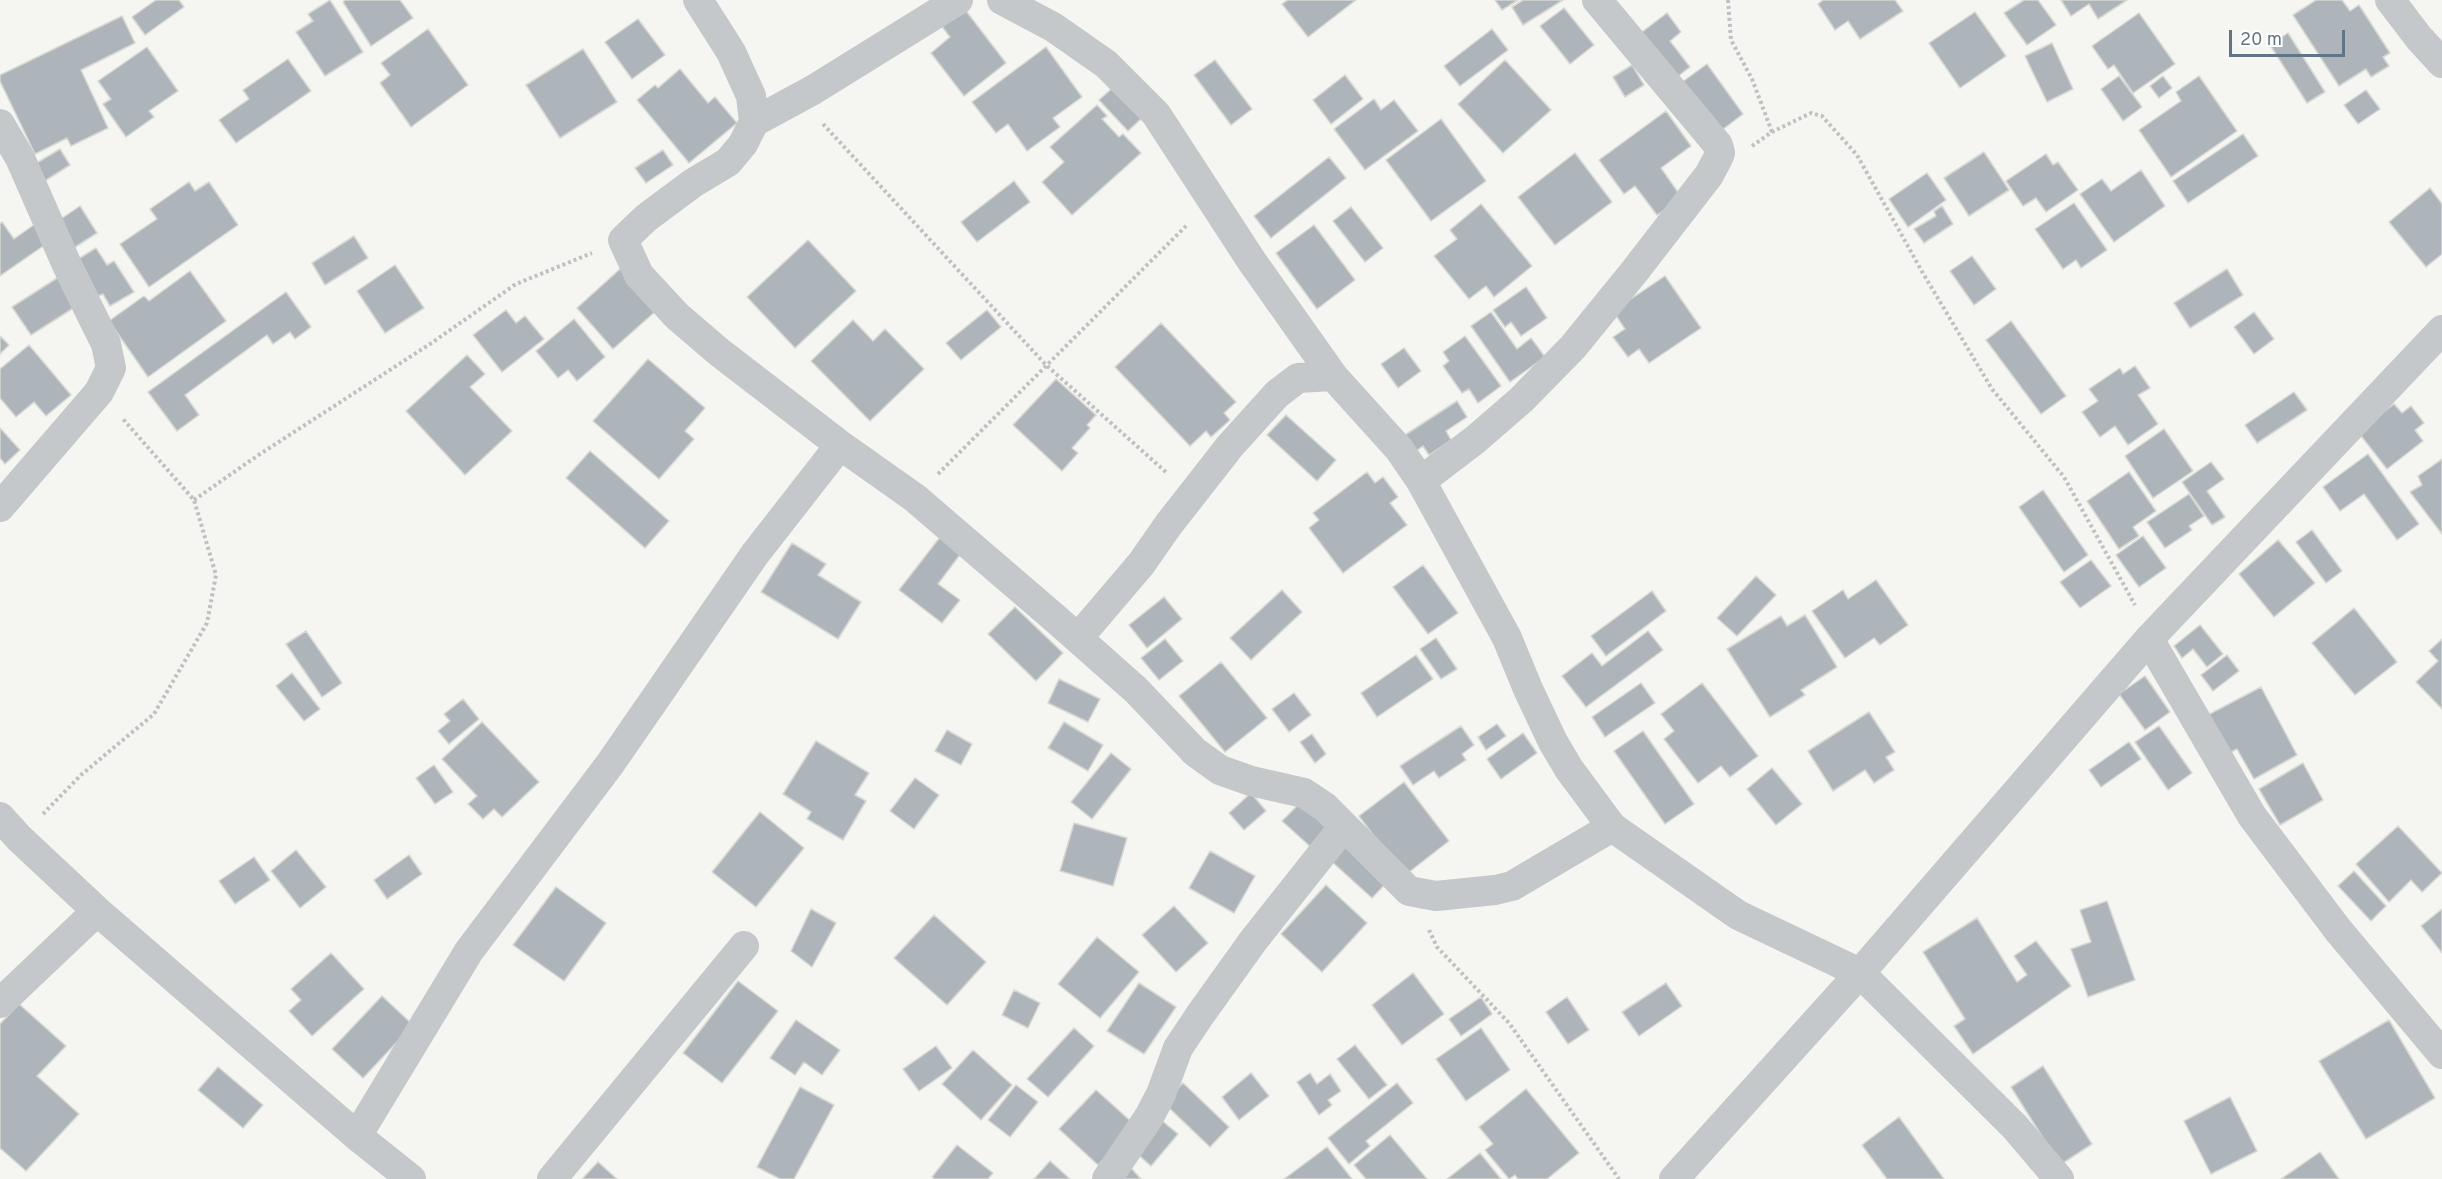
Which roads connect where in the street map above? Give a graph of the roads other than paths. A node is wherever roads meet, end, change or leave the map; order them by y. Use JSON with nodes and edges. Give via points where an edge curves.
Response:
{"nodes":[{"id":1,"x":698,"y":0,"type":"edge"},
{"id":2,"x":958,"y":0,"type":"edge"},
{"id":3,"x":1002,"y":0,"type":"edge"},
{"id":4,"x":1597,"y":0,"type":"edge"},
{"id":5,"x":2390,"y":0,"type":"edge"},
{"id":6,"x":2442,"y":63,"type":"edge"},
{"id":7,"x":754,"y":122,"type":"junction"},
{"id":8,"x":0,"y":124,"type":"edge"},
{"id":9,"x":2442,"y":330,"type":"edge"},
{"id":10,"x":1332,"y":376,"type":"junction"},
{"id":11,"x":840,"y":446,"type":"junction"},
{"id":12,"x":1421,"y":481,"type":"junction"},
{"id":13,"x":0,"y":507,"type":"edge"},
{"id":14,"x":1078,"y":638,"type":"junction"},
{"id":15,"x":2149,"y":639,"type":"junction"},
{"id":16,"x":1344,"y":826,"type":"junction"},
{"id":17,"x":1612,"y":827,"type":"junction"},
{"id":18,"x":10,"y":828,"type":"edge"},
{"id":19,"x":97,"y":911,"type":"junction"},
{"id":20,"x":744,"y":946,"type":"dead end"},
{"id":21,"x":1860,"y":973,"type":"junction"},
{"id":22,"x":0,"y":1004,"type":"edge"},
{"id":23,"x":2442,"y":1054,"type":"edge"},
{"id":24,"x":357,"y":1136,"type":"junction"},
{"id":25,"x":411,"y":1179,"type":"edge"},
{"id":26,"x":552,"y":1179,"type":"edge"},
{"id":27,"x":1107,"y":1179,"type":"edge"},
{"id":28,"x":1674,"y":1179,"type":"edge"},
{"id":29,"x":2059,"y":1179,"type":"edge"}],
"edges":[{"from":1,"to":7,"type":"street","via":[[731,51],[750,96]]},
{"from":2,"to":7,"type":"street"},
{"from":3,"to":10,"type":"street","via":[[1053,27],[1106,64],[1156,114]]},
{"from":4,"to":12,"type":"street","via":[[1718,145],[1720,153],[1709,175],[1573,347],[1521,400]]},
{"from":5,"to":6,"type":"street"},
{"from":7,"to":11,"type":"street","via":[[728,162],[693,183],[623,240],[639,275],[677,316]]},
{"from":8,"to":13,"type":"street","via":[[20,158],[106,344],[111,368],[99,392]]},
{"from":9,"to":15,"type":"street"},
{"from":10,"to":12,"type":"street","via":[[1400,449]]},
{"from":10,"to":14,"type":"street","via":[[1298,378],[1277,394],[1230,446],[1141,564]]},
{"from":11,"to":14,"type":"street","via":[[915,498]]},
{"from":11,"to":24,"type":"street","via":[[755,554],[610,764],[468,951]]},
{"from":12,"to":17,"type":"street","via":[[1507,638],[1553,742]]},
{"from":14,"to":16,"type":"street","via":[[1136,690],[1195,752],[1220,770],[1304,793]]},
{"from":15,"to":21,"type":"street"},
{"from":15,"to":23,"type":"street","via":[[2252,816],[2338,930]]},
{"from":16,"to":17,"type":"street","via":[[1409,891],[1436,897],[1512,886]]},
{"from":16,"to":27,"type":"street","via":[[1200,1015],[1178,1048],[1149,1117]]},
{"from":17,"to":21,"type":"street","via":[[1738,915]]},
{"from":18,"to":19,"type":"street"},
{"from":19,"to":22,"type":"street"},
{"from":19,"to":24,"type":"street"},
{"from":20,"to":26,"type":"street"},
{"from":21,"to":28,"type":"street"},
{"from":21,"to":29,"type":"street","via":[[2015,1127]]},
{"from":24,"to":25,"type":"street"}]}
